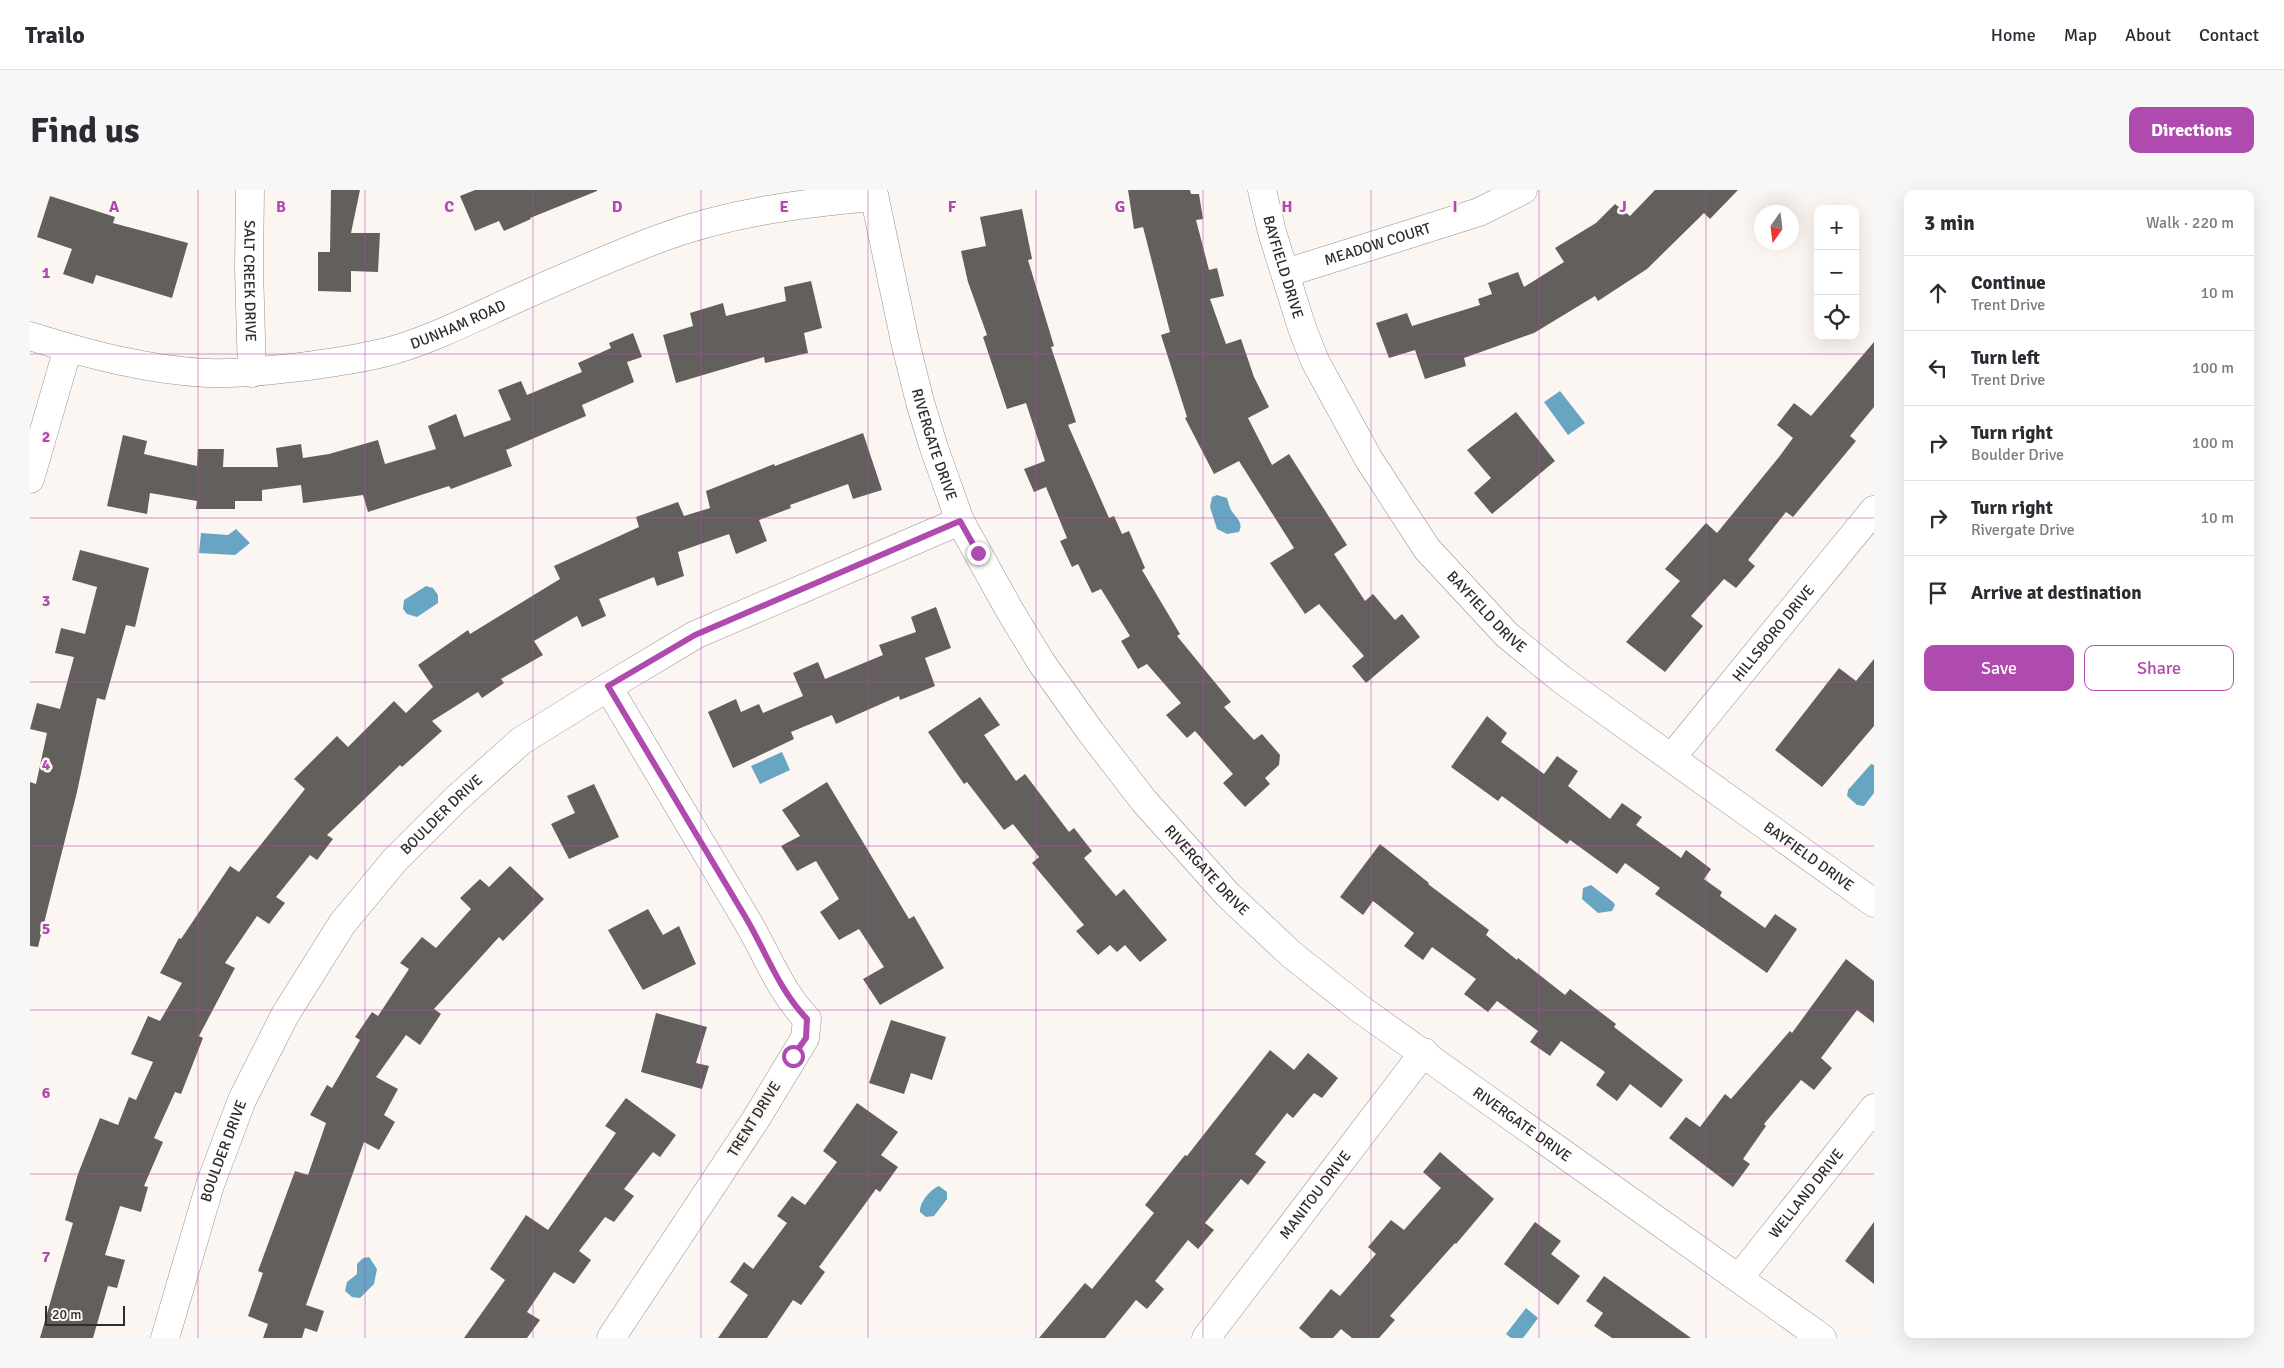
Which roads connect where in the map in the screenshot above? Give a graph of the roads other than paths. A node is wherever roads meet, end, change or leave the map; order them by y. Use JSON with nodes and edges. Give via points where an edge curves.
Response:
{"nodes":[{"id":1,"x":250,"y":190,"type":"edge"},
{"id":2,"x":1262,"y":190,"type":"edge"},
{"id":3,"x":1524,"y":190,"type":"edge"},
{"id":4,"x":874,"y":194,"type":"edge"},
{"id":5,"x":1286,"y":273,"type":"junction"},
{"id":6,"x":30,"y":336,"type":"edge"},
{"id":7,"x":68,"y":348,"type":"junction"},
{"id":8,"x":252,"y":372,"type":"junction"},
{"id":9,"x":30,"y":479,"type":"edge"},
{"id":10,"x":1874,"y":510,"type":"edge"},
{"id":11,"x":960,"y":521,"type":"junction"},
{"id":12,"x":608,"y":686,"type":"junction"},
{"id":13,"x":1672,"y":757,"type":"junction"},
{"id":14,"x":1874,"y":903,"type":"edge"},
{"id":15,"x":1424,"y":1052,"type":"junction"},
{"id":16,"x":1874,"y":1108,"type":"edge"},
{"id":17,"x":1738,"y":1278,"type":"junction"},
{"id":18,"x":165,"y":1338,"type":"edge"},
{"id":19,"x":611,"y":1338,"type":"edge"},
{"id":20,"x":1206,"y":1338,"type":"edge"},
{"id":21,"x":1822,"y":1338,"type":"edge"}],
"edges":[{"from":1,"to":8,"type":"street","name":"SALT CREEK DRIVE","via":[[248,269]]},
{"from":2,"to":5,"type":"street","name":"BAYFIELD DRIVE"},
{"from":3,"to":5,"type":"street","name":"MEADOW COURT","via":[[1480,212]]},
{"from":4,"to":8,"type":"street","name":"DUNHAM ROAD","via":[[811,202],[696,227],[658,239],[442,333],[392,350],[343,362]]},
{"from":4,"to":11,"type":"street","name":"RIVERGATE DRIVE","via":[[920,402]]},
{"from":5,"to":13,"type":"street","name":"BAYFIELD DRIVE","via":[[1315,361],[1368,458],[1427,549],[1507,635],[1561,679]]},
{"from":6,"to":7,"type":"street","name":"DUNHAM ROAD"},
{"from":7,"to":8,"type":"street","name":"DUNHAM ROAD","via":[[152,366],[206,373]]},
{"from":7,"to":9,"type":"street"},
{"from":10,"to":13,"type":"street","name":"HILLSBORO DRIVE"},
{"from":11,"to":12,"type":"street","name":"BOULDER DRIVE","via":[[695,635]]},
{"from":11,"to":15,"type":"street","name":"RIVERGATE DRIVE","via":[[1041,662],[1144,801],[1228,895],[1292,955],[1359,1008]]},
{"from":12,"to":18,"type":"street","name":"BOULDER DRIVE","via":[[521,741],[464,792],[394,861],[342,924],[285,1015],[242,1100],[210,1185]]},
{"from":12,"to":19,"type":"street","name":"TRENT DRIVE","via":[[751,928],[774,973],[794,1006],[807,1019],[806,1038]]},
{"from":13,"to":14,"type":"street","name":"BAYFIELD DRIVE"},
{"from":15,"to":17,"type":"street","name":"RIVERGATE DRIVE"},
{"from":15,"to":20,"type":"street","name":"MANITOU DRIVE"},
{"from":16,"to":17,"type":"street","name":"WELLAND DRIVE"},
{"from":17,"to":21,"type":"street","name":"RIVERGATE DRIVE"}]}
